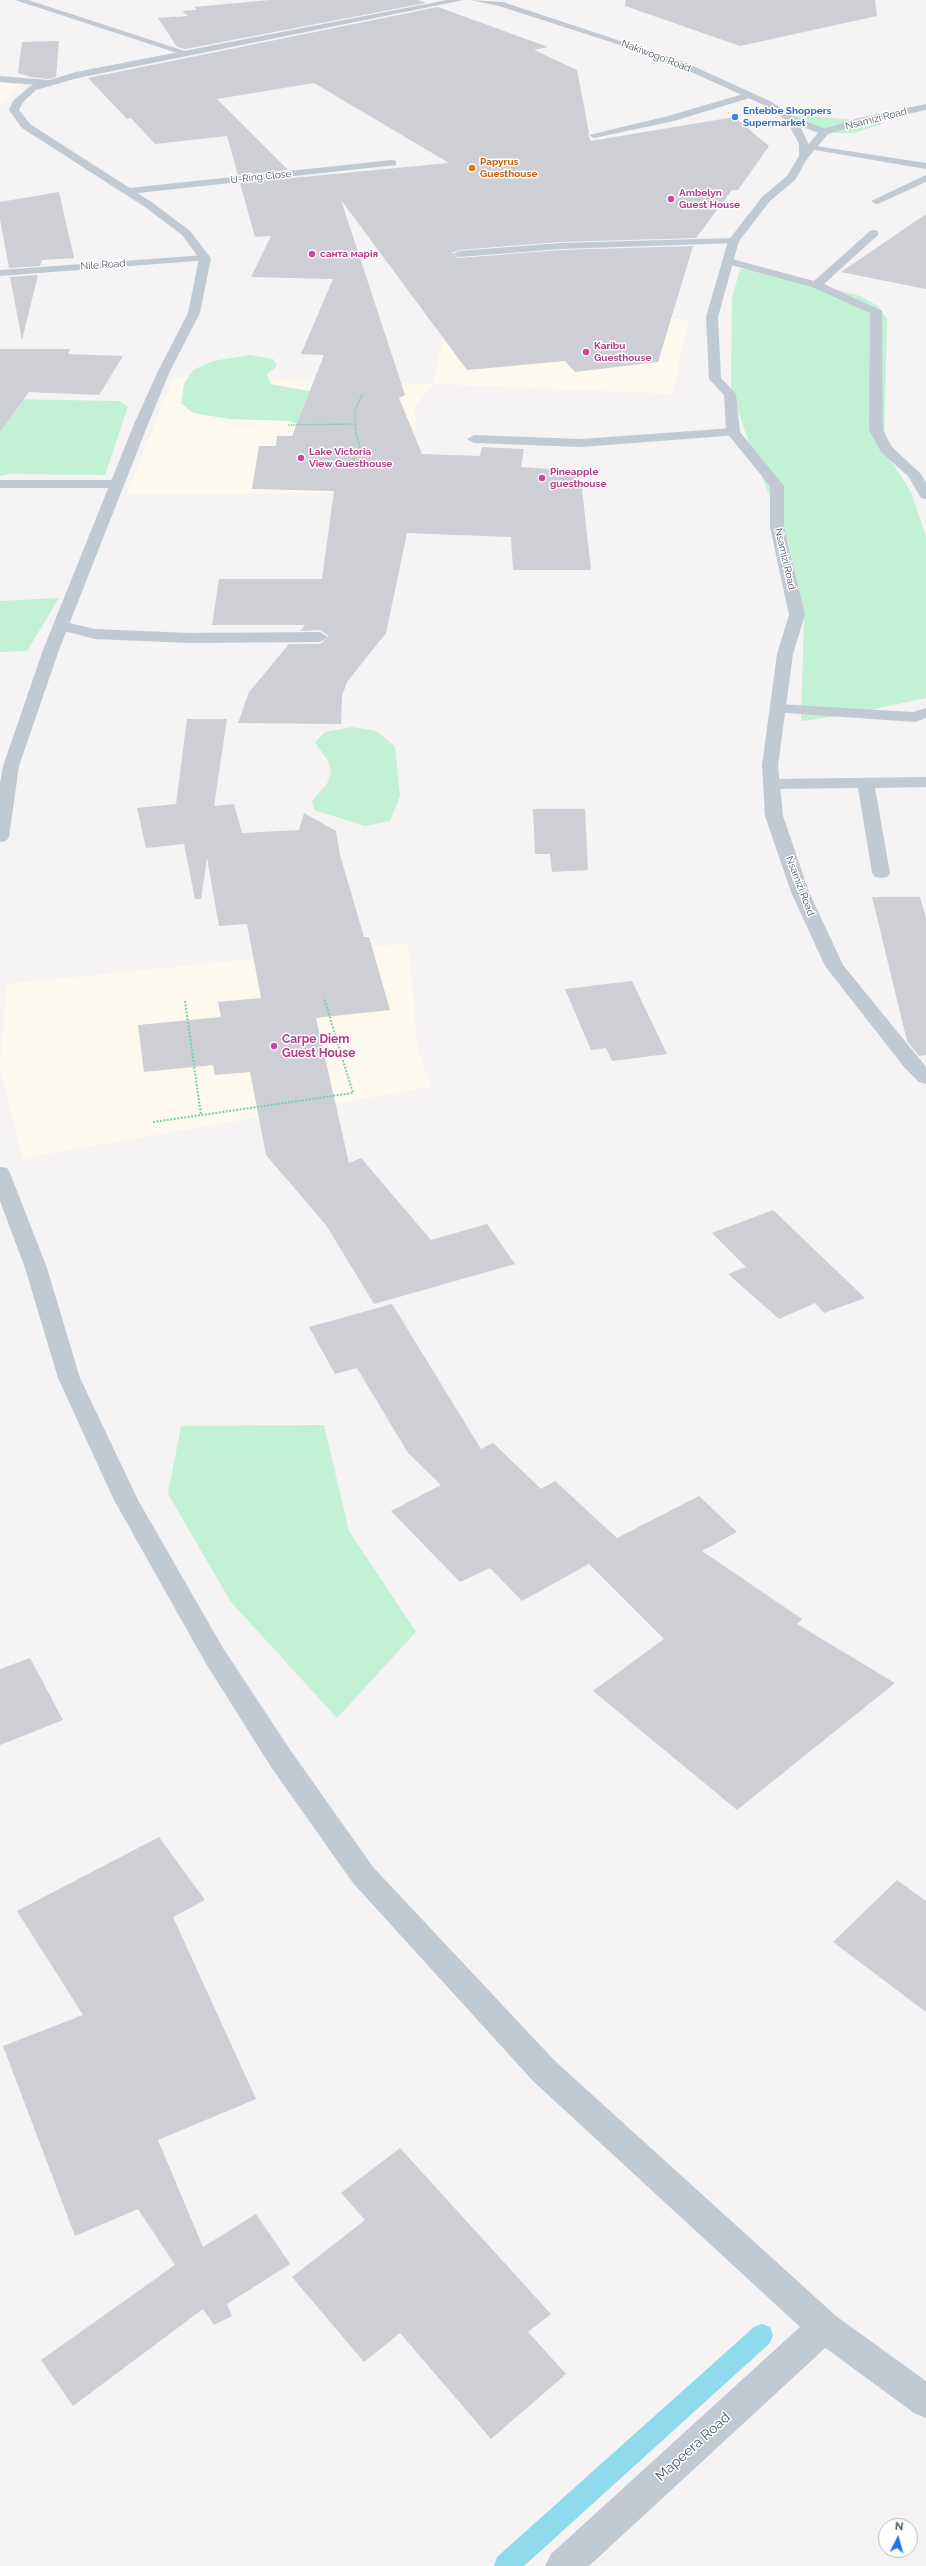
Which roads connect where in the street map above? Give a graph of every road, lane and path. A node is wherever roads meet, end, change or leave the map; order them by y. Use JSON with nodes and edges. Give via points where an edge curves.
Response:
{"nodes":[{"id":1,"x":19,"y":0,"type":"edge"},
{"id":2,"x":460,"y":0,"type":"edge"},
{"id":3,"x":474,"y":0,"type":"edge"},
{"id":4,"x":516,"y":0,"type":"edge"},
{"id":5,"x":500,"y":4,"type":"junction"},
{"id":6,"x":186,"y":53,"type":"junction"},
{"id":7,"x":0,"y":79,"type":"edge"},
{"id":8,"x":48,"y":83,"type":"junction"},
{"id":9,"x":33,"y":88,"type":"junction"},
{"id":10,"x":13,"y":90,"type":"dead end"},
{"id":11,"x":750,"y":95,"type":"junction"},
{"id":12,"x":926,"y":107,"type":"edge"},
{"id":13,"x":791,"y":119,"type":"junction"},
{"id":14,"x":824,"y":132,"type":"junction"},
{"id":15,"x":594,"y":135,"type":"dead end"},
{"id":16,"x":812,"y":147,"type":"junction"},
{"id":17,"x":803,"y":158,"type":"junction"},
{"id":18,"x":392,"y":163,"type":"dead end"},
{"id":19,"x":926,"y":166,"type":"edge"},
{"id":20,"x":926,"y":178,"type":"edge"},
{"id":21,"x":129,"y":192,"type":"junction"},
{"id":22,"x":876,"y":201,"type":"dead end"},
{"id":23,"x":874,"y":233,"type":"dead end"},
{"id":24,"x":734,"y":241,"type":"junction"},
{"id":25,"x":459,"y":254,"type":"dead end"},
{"id":26,"x":205,"y":258,"type":"junction"},
{"id":27,"x":728,"y":261,"type":"junction"},
{"id":28,"x":0,"y":273,"type":"edge"},
{"id":29,"x":816,"y":285,"type":"junction"},
{"id":30,"x":362,"y":394,"type":"dead end"},
{"id":31,"x":355,"y":424,"type":"junction"},
{"id":32,"x":288,"y":425,"type":"dead end"},
{"id":33,"x":733,"y":432,"type":"junction"},
{"id":34,"x":474,"y":439,"type":"dead end"},
{"id":35,"x":355,"y":467,"type":"dead end"},
{"id":36,"x":0,"y":484,"type":"edge"},
{"id":37,"x":116,"y":484,"type":"junction"},
{"id":38,"x":926,"y":495,"type":"edge"},
{"id":39,"x":61,"y":626,"type":"junction"},
{"id":40,"x":320,"y":637,"type":"dead end"},
{"id":41,"x":778,"y":709,"type":"junction"},
{"id":42,"x":926,"y":713,"type":"edge"},
{"id":43,"x":926,"y":782,"type":"edge"},
{"id":44,"x":866,"y":783,"type":"junction"},
{"id":45,"x":772,"y":784,"type":"junction"},
{"id":46,"x":0,"y":837,"type":"edge"},
{"id":47,"x":881,"y":873,"type":"dead end"},
{"id":48,"x":324,"y":998,"type":"dead end"},
{"id":49,"x":185,"y":1001,"type":"dead end"},
{"id":50,"x":926,"y":1078,"type":"edge"},
{"id":51,"x":201,"y":1115,"type":"junction"},
{"id":52,"x":153,"y":1122,"type":"dead end"},
{"id":53,"x":0,"y":1173,"type":"edge"},
{"id":54,"x":824,"y":2327,"type":"junction"},
{"id":55,"x":926,"y":2401,"type":"edge"},
{"id":56,"x":563,"y":2566,"type":"edge"}],
"edges":[{"from":1,"to":6,"type":"street"},
{"from":2,"to":6,"type":"street"},
{"from":3,"to":5,"type":"street","name":"Nakiwogo Road"},
{"from":4,"to":5,"type":"street"},
{"from":5,"to":11,"type":"street","name":"Nakiwogo Road","via":[[649,52]]},
{"from":6,"to":8,"type":"street","via":[[76,74]]},
{"from":7,"to":8,"type":"street"},
{"from":8,"to":9,"type":"street"},
{"from":9,"to":10,"type":"street"},
{"from":9,"to":21,"type":"street","via":[[24,94],[14,110],[26,126]]},
{"from":11,"to":13,"type":"street","name":"Nakiwogo Road"},
{"from":11,"to":15,"type":"street","via":[[670,119]]},
{"from":12,"to":14,"type":"street","name":"Nsamizi Road"},
{"from":13,"to":14,"type":"street"},
{"from":13,"to":17,"type":"street","name":"Nakiwogo Road","via":[[804,144]]},
{"from":14,"to":16,"type":"street"},
{"from":16,"to":17,"type":"street"},
{"from":16,"to":19,"type":"street"},
{"from":17,"to":24,"type":"street","via":[[791,178],[766,199]]},
{"from":18,"to":21,"type":"street","name":"U-Ring Close"},
{"from":20,"to":22,"type":"street"},
{"from":21,"to":26,"type":"street","via":[[186,233]]},
{"from":23,"to":29,"type":"street"},
{"from":24,"to":25,"type":"street","via":[[560,246]]},
{"from":24,"to":27,"type":"street"},
{"from":26,"to":28,"type":"street","name":"Nile Road"},
{"from":26,"to":37,"type":"street","via":[[202,287],[194,313],[164,371]]},
{"from":27,"to":29,"type":"street"},
{"from":27,"to":33,"type":"street","via":[[712,317],[715,379],[730,394]]},
{"from":29,"to":38,"type":"street","via":[[876,311],[876,430],[886,449],[914,474]]},
{"from":30,"to":31,"type":"path","via":[[355,411]]},
{"from":31,"to":32,"type":"path"},
{"from":31,"to":35,"type":"path","via":[[360,448],[363,450],[354,458]]},
{"from":33,"to":34,"type":"street","via":[[581,443]]},
{"from":33,"to":41,"type":"street","name":"Nsamizi Road","via":[[777,486],[777,528],[797,615],[785,654]]},
{"from":36,"to":37,"type":"street"},
{"from":37,"to":39,"type":"street"},
{"from":39,"to":40,"type":"street","via":[[96,634],[190,638]]},
{"from":39,"to":46,"type":"street","via":[[11,766]]},
{"from":41,"to":42,"type":"street","via":[[915,717]]},
{"from":41,"to":45,"type":"street","name":"Nsamizi Road","via":[[770,765]]},
{"from":43,"to":44,"type":"street"},
{"from":44,"to":45,"type":"street"},
{"from":44,"to":47,"type":"street"},
{"from":45,"to":50,"type":"street","name":"Nsamizi Road","via":[[774,816],[800,892],[834,966],[911,1063]]},
{"from":48,"to":51,"type":"path","via":[[353,1093]]},
{"from":49,"to":51,"type":"path"},
{"from":51,"to":52,"type":"path"},
{"from":53,"to":54,"type":"street","via":[[36,1268],[69,1378],[126,1500],[214,1655],[281,1758],[359,1868],[544,2072]]},
{"from":54,"to":55,"type":"street"},
{"from":54,"to":56,"type":"street","name":"Mapeera Road"}]}
